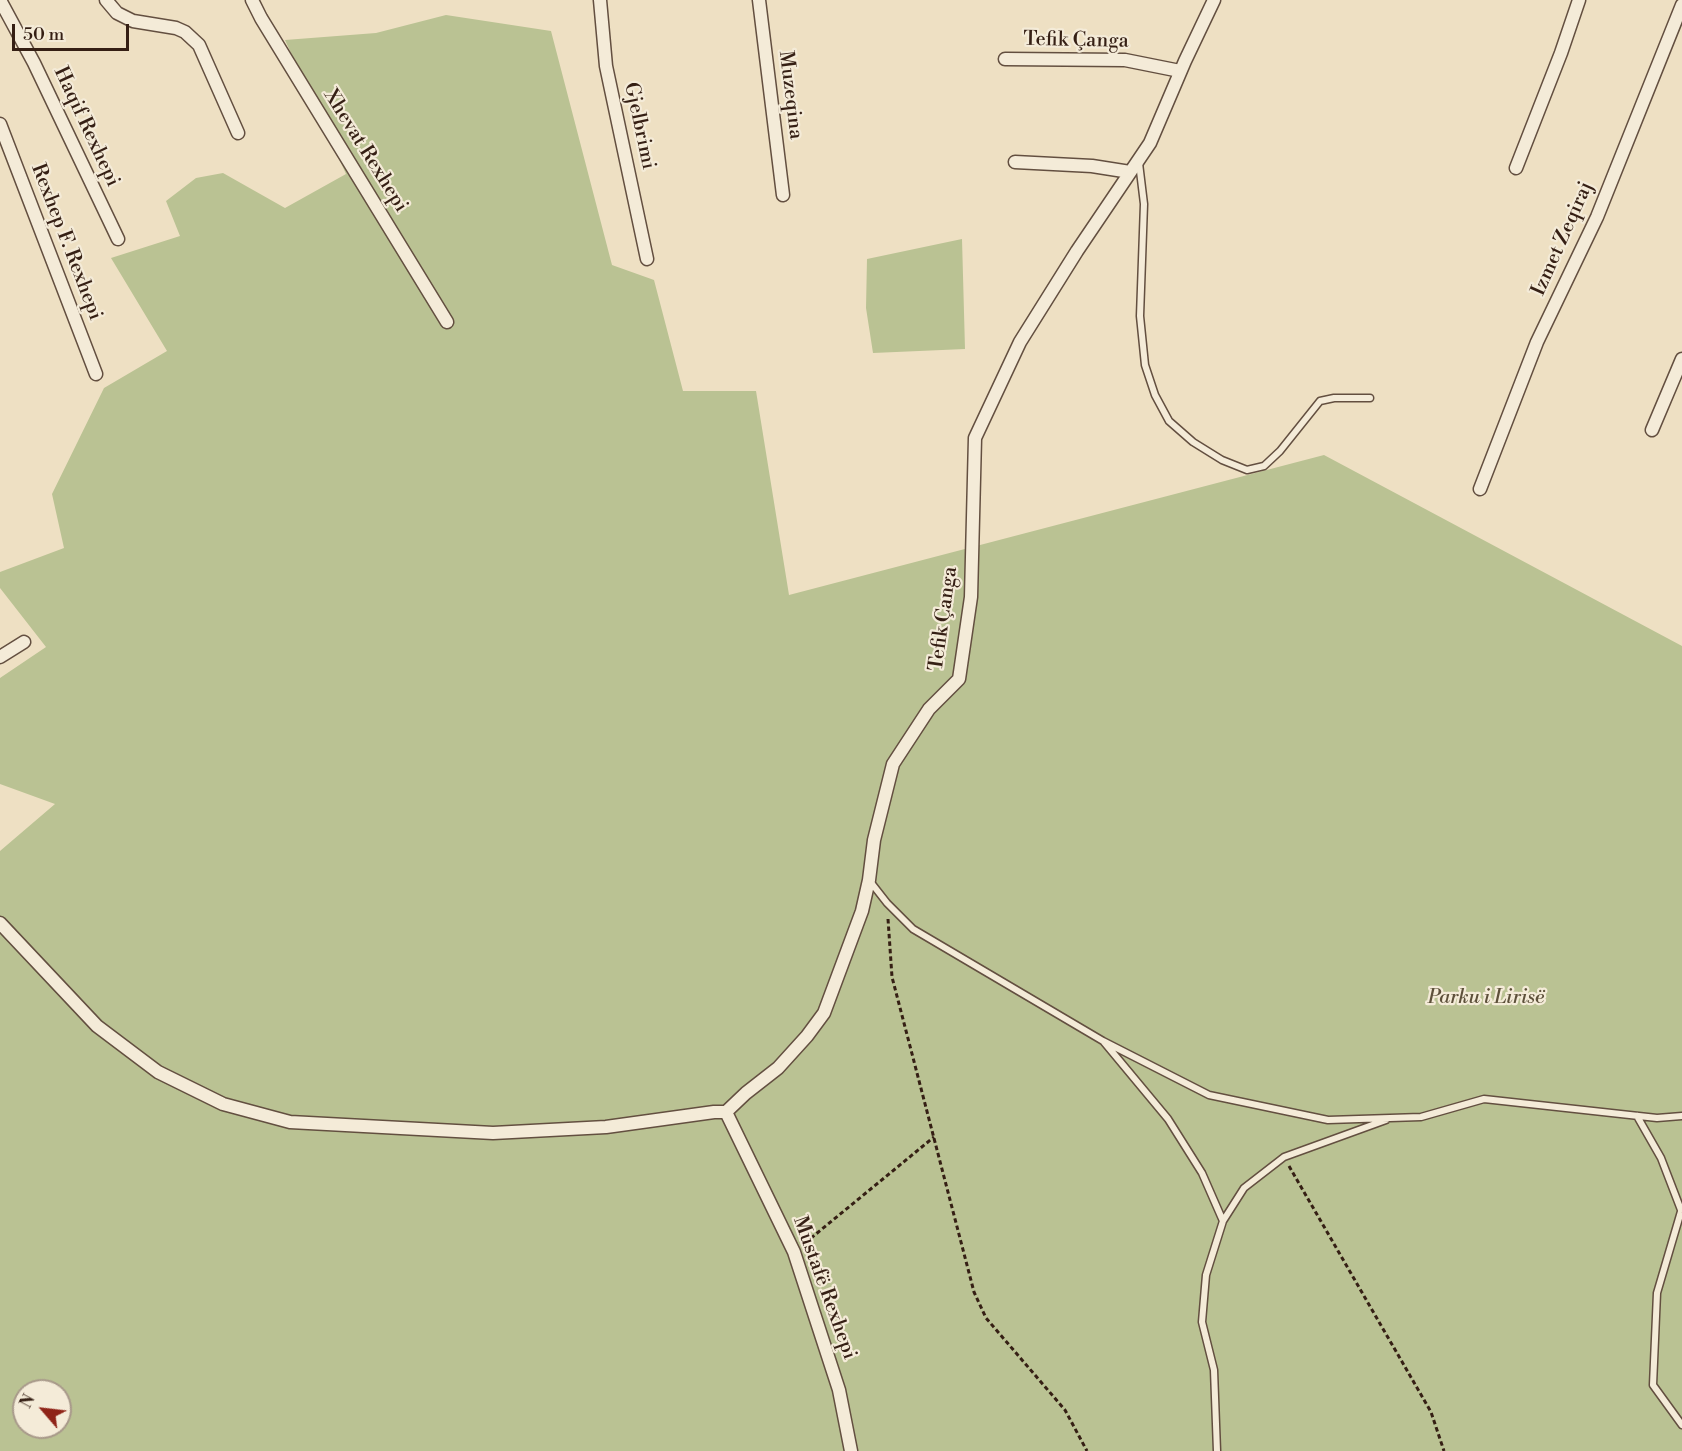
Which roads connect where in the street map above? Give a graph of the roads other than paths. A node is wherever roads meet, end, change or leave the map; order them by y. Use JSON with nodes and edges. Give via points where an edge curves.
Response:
{"nodes":[{"id":1,"x":0,"y":0,"type":"edge"},
{"id":2,"x":105,"y":0,"type":"edge"},
{"id":3,"x":252,"y":0,"type":"edge"},
{"id":4,"x":600,"y":0,"type":"edge"},
{"id":5,"x":759,"y":0,"type":"edge"},
{"id":6,"x":1214,"y":0,"type":"edge"},
{"id":7,"x":1579,"y":0,"type":"edge"},
{"id":8,"x":1682,"y":5,"type":"edge"},
{"id":9,"x":1005,"y":59,"type":"dead end"},
{"id":10,"x":1180,"y":71,"type":"junction"},
{"id":11,"x":0,"y":124,"type":"edge"},
{"id":12,"x":238,"y":133,"type":"dead end"},
{"id":13,"x":1138,"y":160,"type":"junction"},
{"id":14,"x":1014,"y":162,"type":"dead end"},
{"id":15,"x":1516,"y":168,"type":"dead end"},
{"id":16,"x":1130,"y":172,"type":"junction"},
{"id":17,"x":783,"y":195,"type":"dead end"},
{"id":18,"x":118,"y":239,"type":"dead end"},
{"id":19,"x":647,"y":259,"type":"dead end"},
{"id":20,"x":447,"y":322,"type":"dead end"},
{"id":21,"x":1682,"y":359,"type":"edge"},
{"id":22,"x":96,"y":374,"type":"dead end"},
{"id":23,"x":1370,"y":398,"type":"dead end"},
{"id":24,"x":1652,"y":430,"type":"dead end"},
{"id":25,"x":1480,"y":489,"type":"dead end"},
{"id":26,"x":24,"y":642,"type":"dead end"},
{"id":27,"x":0,"y":657,"type":"edge"},
{"id":28,"x":869,"y":880,"type":"junction"},
{"id":29,"x":0,"y":923,"type":"edge"},
{"id":30,"x":1103,"y":1041,"type":"junction"},
{"id":31,"x":726,"y":1112,"type":"junction"},
{"id":32,"x":1637,"y":1116,"type":"junction"},
{"id":33,"x":1682,"y":1116,"type":"edge"},
{"id":34,"x":1392,"y":1118,"type":"junction"},
{"id":35,"x":1681,"y":1209,"type":"edge"},
{"id":36,"x":1223,"y":1221,"type":"junction"},
{"id":37,"x":1682,"y":1425,"type":"edge"},
{"id":38,"x":851,"y":1451,"type":"edge"},
{"id":39,"x":1217,"y":1451,"type":"edge"}],
"edges":[{"from":1,"to":18,"type":"street","name":"Haqif Rexhepi"},
{"from":2,"to":12,"type":"street","via":[[117,13],[133,21],[176,28],[199,45]]},
{"from":3,"to":20,"type":"street","name":"Xhevat Rexhepi"},
{"from":4,"to":19,"type":"street","name":"Gjelbrimi","via":[[606,66]]},
{"from":5,"to":17,"type":"street","name":"Muzeqina"},
{"from":6,"to":10,"type":"street","name":"Tefik Çanga"},
{"from":7,"to":15,"type":"street"},
{"from":8,"to":25,"type":"street","name":"Izmet Zeqiraj","via":[[1597,217],[1537,342]]},
{"from":9,"to":10,"type":"street","name":"Tefik Çanga","via":[[1125,60]]},
{"from":10,"to":13,"type":"street","name":"Tefik Çanga","via":[[1150,143]]},
{"from":11,"to":22,"type":"street","name":"Rexhep F. Rexhepi"},
{"from":13,"to":16,"type":"street","name":"Tefik Çanga"},
{"from":13,"to":23,"type":"lane","via":[[1144,204],[1140,316],[1144,365],[1169,421],[1193,442],[1247,470],[1264,466],[1280,452],[1320,401]]},
{"from":14,"to":16,"type":"street"},
{"from":16,"to":28,"type":"street","name":"Tefik Çanga","via":[[1020,342],[975,438],[971,597],[959,679],[929,709],[893,764],[874,840]]},
{"from":21,"to":24,"type":"street"},
{"from":26,"to":27,"type":"street"},
{"from":28,"to":30,"type":"lane","via":[[913,929]]},
{"from":28,"to":31,"type":"street","name":"Tefik Çanga","via":[[862,911],[824,1013],[778,1068]]},
{"from":29,"to":31,"type":"street","via":[[97,1026],[158,1072],[223,1104],[290,1122],[493,1132],[606,1127]]},
{"from":30,"to":34,"type":"lane","via":[[1209,1095],[1328,1120]]},
{"from":30,"to":36,"type":"lane","via":[[1168,1119],[1202,1173]]},
{"from":31,"to":38,"type":"street","name":"Mustafë Rexhepi","via":[[794,1251],[838,1390]]},
{"from":32,"to":33,"type":"lane"},
{"from":32,"to":34,"type":"lane","via":[[1485,1099],[1421,1117]]},
{"from":32,"to":35,"type":"lane","via":[[1661,1158]]},
{"from":34,"to":36,"type":"lane","via":[[1284,1157],[1244,1188]]},
{"from":35,"to":37,"type":"lane","via":[[1657,1293],[1653,1384]]},
{"from":36,"to":39,"type":"lane","via":[[1206,1275],[1202,1322],[1214,1370]]}]}
